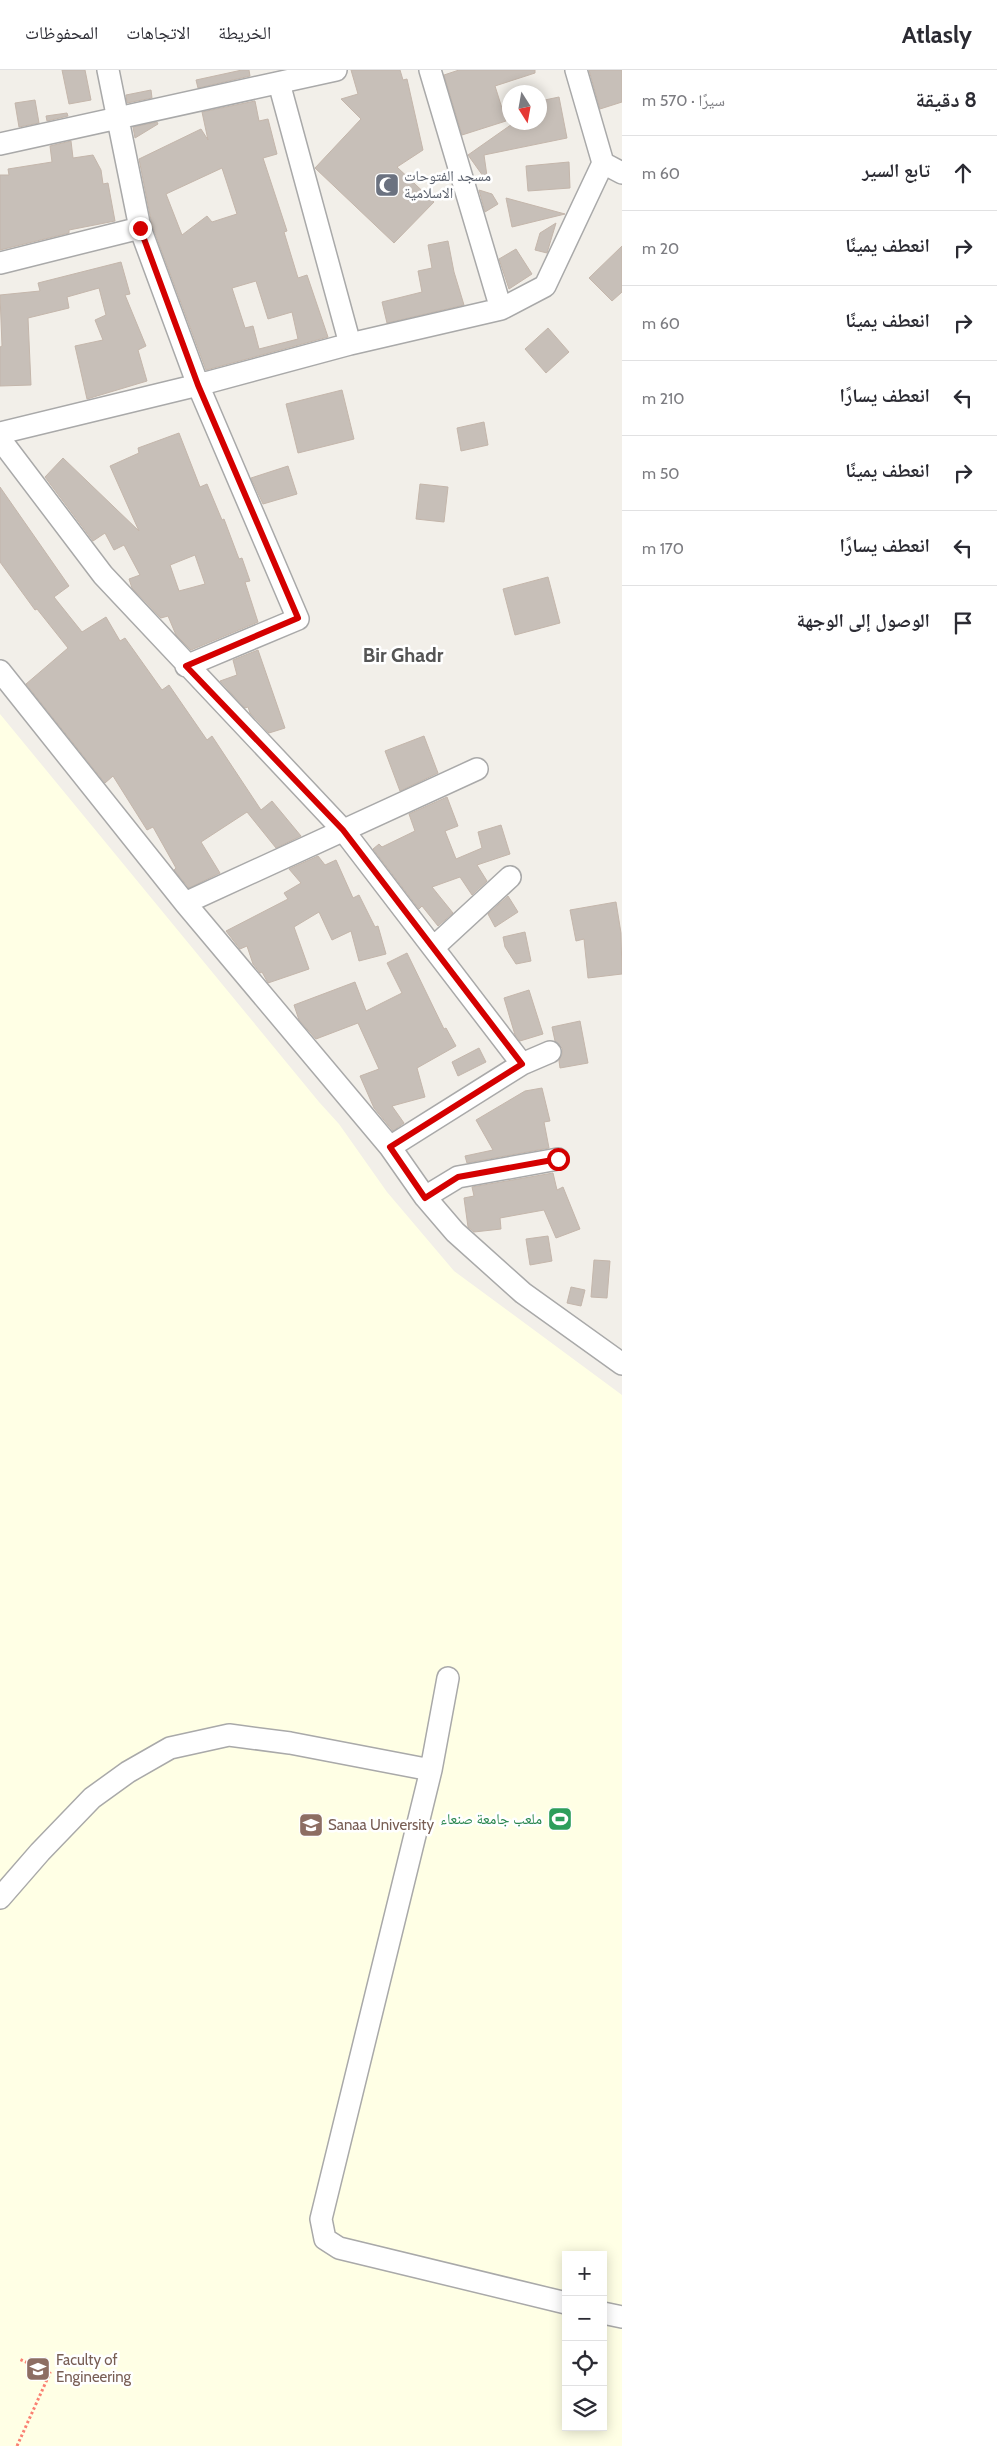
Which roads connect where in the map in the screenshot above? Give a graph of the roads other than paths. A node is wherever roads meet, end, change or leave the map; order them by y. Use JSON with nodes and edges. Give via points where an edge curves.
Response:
{"nodes":[{"id":1,"x":108,"y":70,"type":"edge"},
{"id":2,"x":336,"y":70,"type":"edge"},
{"id":3,"x":430,"y":70,"type":"edge"},
{"id":4,"x":576,"y":70,"type":"edge"},
{"id":5,"x":279,"y":83,"type":"junction"},
{"id":6,"x":117,"y":119,"type":"junction"},
{"id":7,"x":0,"y":144,"type":"edge"},
{"id":8,"x":603,"y":163,"type":"junction"},
{"id":9,"x":622,"y":173,"type":"edge"},
{"id":10,"x":140,"y":228,"type":"junction"},
{"id":11,"x":0,"y":263,"type":"edge"},
{"id":12,"x":501,"y":309,"type":"junction"},
{"id":13,"x":350,"y":344,"type":"junction"},
{"id":14,"x":198,"y":385,"type":"junction"},
{"id":15,"x":0,"y":433,"type":"edge"},
{"id":16,"x":0,"y":439,"type":"edge"},
{"id":17,"x":186,"y":666,"type":"junction"},
{"id":18,"x":0,"y":671,"type":"edge"},
{"id":19,"x":477,"y":769,"type":"dead end"},
{"id":20,"x":343,"y":830,"type":"junction"},
{"id":21,"x":510,"y":877,"type":"dead end"},
{"id":22,"x":185,"y":903,"type":"junction"},
{"id":23,"x":434,"y":948,"type":"junction"},
{"id":24,"x":550,"y":1052,"type":"dead end"},
{"id":25,"x":522,"y":1064,"type":"junction"},
{"id":26,"x":390,"y":1147,"type":"junction"},
{"id":27,"x":558,"y":1159,"type":"dead end"},
{"id":28,"x":425,"y":1198,"type":"junction"},
{"id":29,"x":622,"y":1364,"type":"edge"},
{"id":30,"x":448,"y":1678,"type":"dead end"},
{"id":31,"x":431,"y":1770,"type":"junction"},
{"id":32,"x":0,"y":1898,"type":"edge"},
{"id":33,"x":562,"y":2302,"type":"edge"},
{"id":34,"x":607,"y":2314,"type":"edge"},
{"id":35,"x":622,"y":2317,"type":"edge"}],
"edges":[{"from":1,"to":6,"type":"street"},
{"from":2,"to":5,"type":"street"},
{"from":3,"to":12,"type":"street"},
{"from":4,"to":8,"type":"street"},
{"from":5,"to":6,"type":"street"},
{"from":5,"to":13,"type":"street"},
{"from":6,"to":7,"type":"street"},
{"from":6,"to":10,"type":"street"},
{"from":8,"to":9,"type":"street"},
{"from":8,"to":12,"type":"street","via":[[545,286]]},
{"from":10,"to":11,"type":"street"},
{"from":10,"to":14,"type":"street"},
{"from":12,"to":13,"type":"street"},
{"from":13,"to":14,"type":"street"},
{"from":14,"to":15,"type":"street"},
{"from":14,"to":17,"type":"street","via":[[298,618]]},
{"from":16,"to":17,"type":"street","via":[[103,575]]},
{"from":17,"to":20,"type":"street"},
{"from":18,"to":22,"type":"street"},
{"from":19,"to":20,"type":"street"},
{"from":20,"to":22,"type":"street"},
{"from":20,"to":23,"type":"street"},
{"from":21,"to":23,"type":"street"},
{"from":22,"to":26,"type":"street"},
{"from":23,"to":25,"type":"street"},
{"from":24,"to":25,"type":"street"},
{"from":25,"to":26,"type":"street"},
{"from":26,"to":28,"type":"street"},
{"from":27,"to":28,"type":"street","via":[[458,1177]]},
{"from":28,"to":29,"type":"street","via":[[455,1232],[523,1293]]},
{"from":30,"to":31,"type":"street"},
{"from":31,"to":32,"type":"street","via":[[290,1743],[229,1735],[170,1748],[92,1798]]},
{"from":31,"to":33,"type":"street","via":[[321,2219],[325,2238],[339,2248]]},
{"from":34,"to":35,"type":"street"}]}
